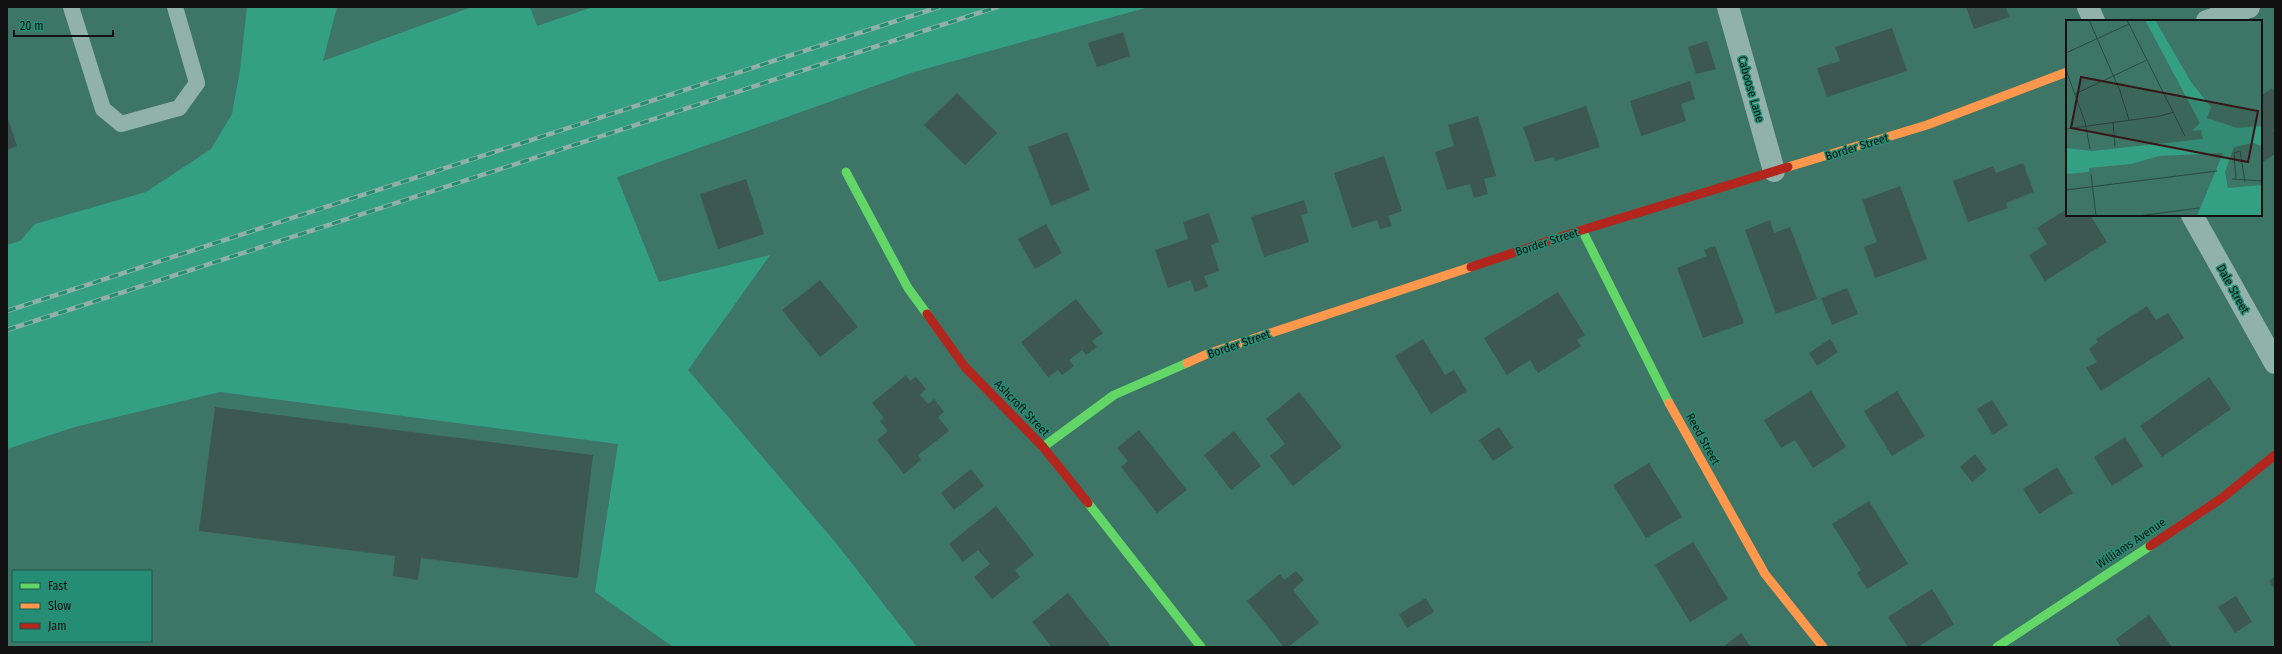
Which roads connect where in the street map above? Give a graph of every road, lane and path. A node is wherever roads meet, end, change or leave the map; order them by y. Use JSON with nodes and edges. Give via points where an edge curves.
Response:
{"nodes":[{"id":1,"x":71,"y":7,"type":"edge"},
{"id":2,"x":175,"y":7,"type":"edge"},
{"id":3,"x":1728,"y":7,"type":"edge"},
{"id":4,"x":2088,"y":7,"type":"edge"},
{"id":5,"x":2249,"y":7,"type":"edge"},
{"id":6,"x":2094,"y":20,"type":"edge"},
{"id":7,"x":2210,"y":20,"type":"edge"},
{"id":8,"x":2066,"y":72,"type":"edge"},
{"id":9,"x":1774,"y":171,"type":"junction"},
{"id":10,"x":846,"y":172,"type":"dead end"},
{"id":11,"x":2193,"y":216,"type":"edge"},
{"id":12,"x":1582,"y":230,"type":"junction"},
{"id":13,"x":2275,"y":363,"type":"edge"},
{"id":14,"x":1043,"y":447,"type":"junction"},
{"id":15,"x":2275,"y":455,"type":"edge"},
{"id":16,"x":1201,"y":647,"type":"edge"},
{"id":17,"x":1823,"y":647,"type":"edge"},
{"id":18,"x":1997,"y":647,"type":"edge"}],
"edges":[{"from":1,"to":2,"type":"lane","via":[[103,110],[121,124],[178,108],[197,83]]},
{"from":3,"to":9,"type":"street","name":"Caboose Lane"},
{"from":4,"to":6,"type":"street"},
{"from":5,"to":7,"type":"street"},
{"from":8,"to":9,"type":"street","name":"Border Street","via":[[1927,124]]},
{"from":9,"to":12,"type":"street","name":"Border Street"},
{"from":10,"to":14,"type":"street","name":"Ashcroft Street","via":[[908,288],[965,367]]},
{"from":11,"to":13,"type":"street","name":"Dale Street"},
{"from":12,"to":14,"type":"street","name":"Border Street","via":[[1208,354],[1114,395]]},
{"from":12,"to":17,"type":"street","name":"Reed Street","via":[[1658,383],[1765,574]]},
{"from":14,"to":16,"type":"street","name":"Ashcroft Street"},
{"from":15,"to":18,"type":"street","name":"Williams Avenue","via":[[2222,498]]}]}
